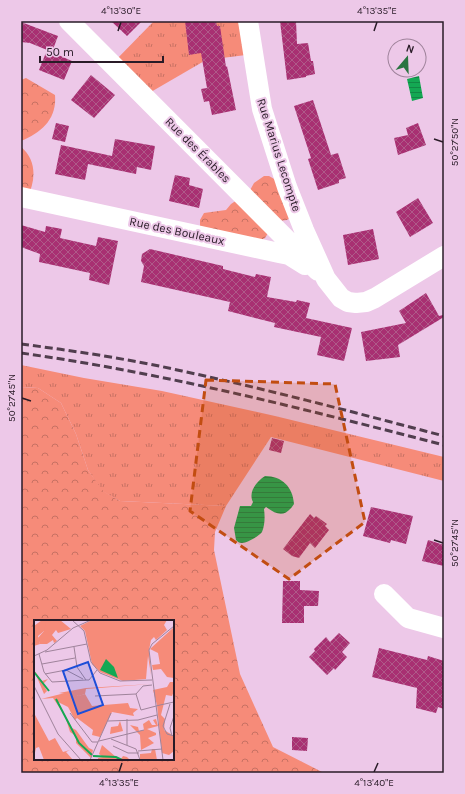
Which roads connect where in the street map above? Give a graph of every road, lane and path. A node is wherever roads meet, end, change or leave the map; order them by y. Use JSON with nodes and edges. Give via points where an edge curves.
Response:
{"nodes":[{"id":1,"x":69,"y":21,"type":"edge"},
{"id":2,"x":248,"y":21,"type":"edge"},
{"id":3,"x":21,"y":197,"type":"edge"},
{"id":4,"x":300,"y":219,"type":"joint"},
{"id":5,"x":444,"y":256,"type":"edge"},
{"id":6,"x":326,"y":279,"type":"junction"},
{"id":7,"x":384,"y":594,"type":"dead end"},
{"id":8,"x":444,"y":628,"type":"edge"}],
"edges":[{"from":1,"to":6,"type":"street","name":"Rue des Érables"},
{"from":2,"to":4,"type":"street","name":"Rue Marius Lecompte","via":[[262,109]]},
{"from":3,"to":6,"type":"street","name":"Rue des Bouleaux","via":[[279,253],[298,260]]},
{"from":4,"to":6,"type":"street","name":"Rue des Bouleaux"},
{"from":5,"to":6,"type":"street","name":"Rue des Bouleaux","via":[[366,302],[348,302],[341,298]]},
{"from":7,"to":8,"type":"street","via":[[408,618]]}]}
